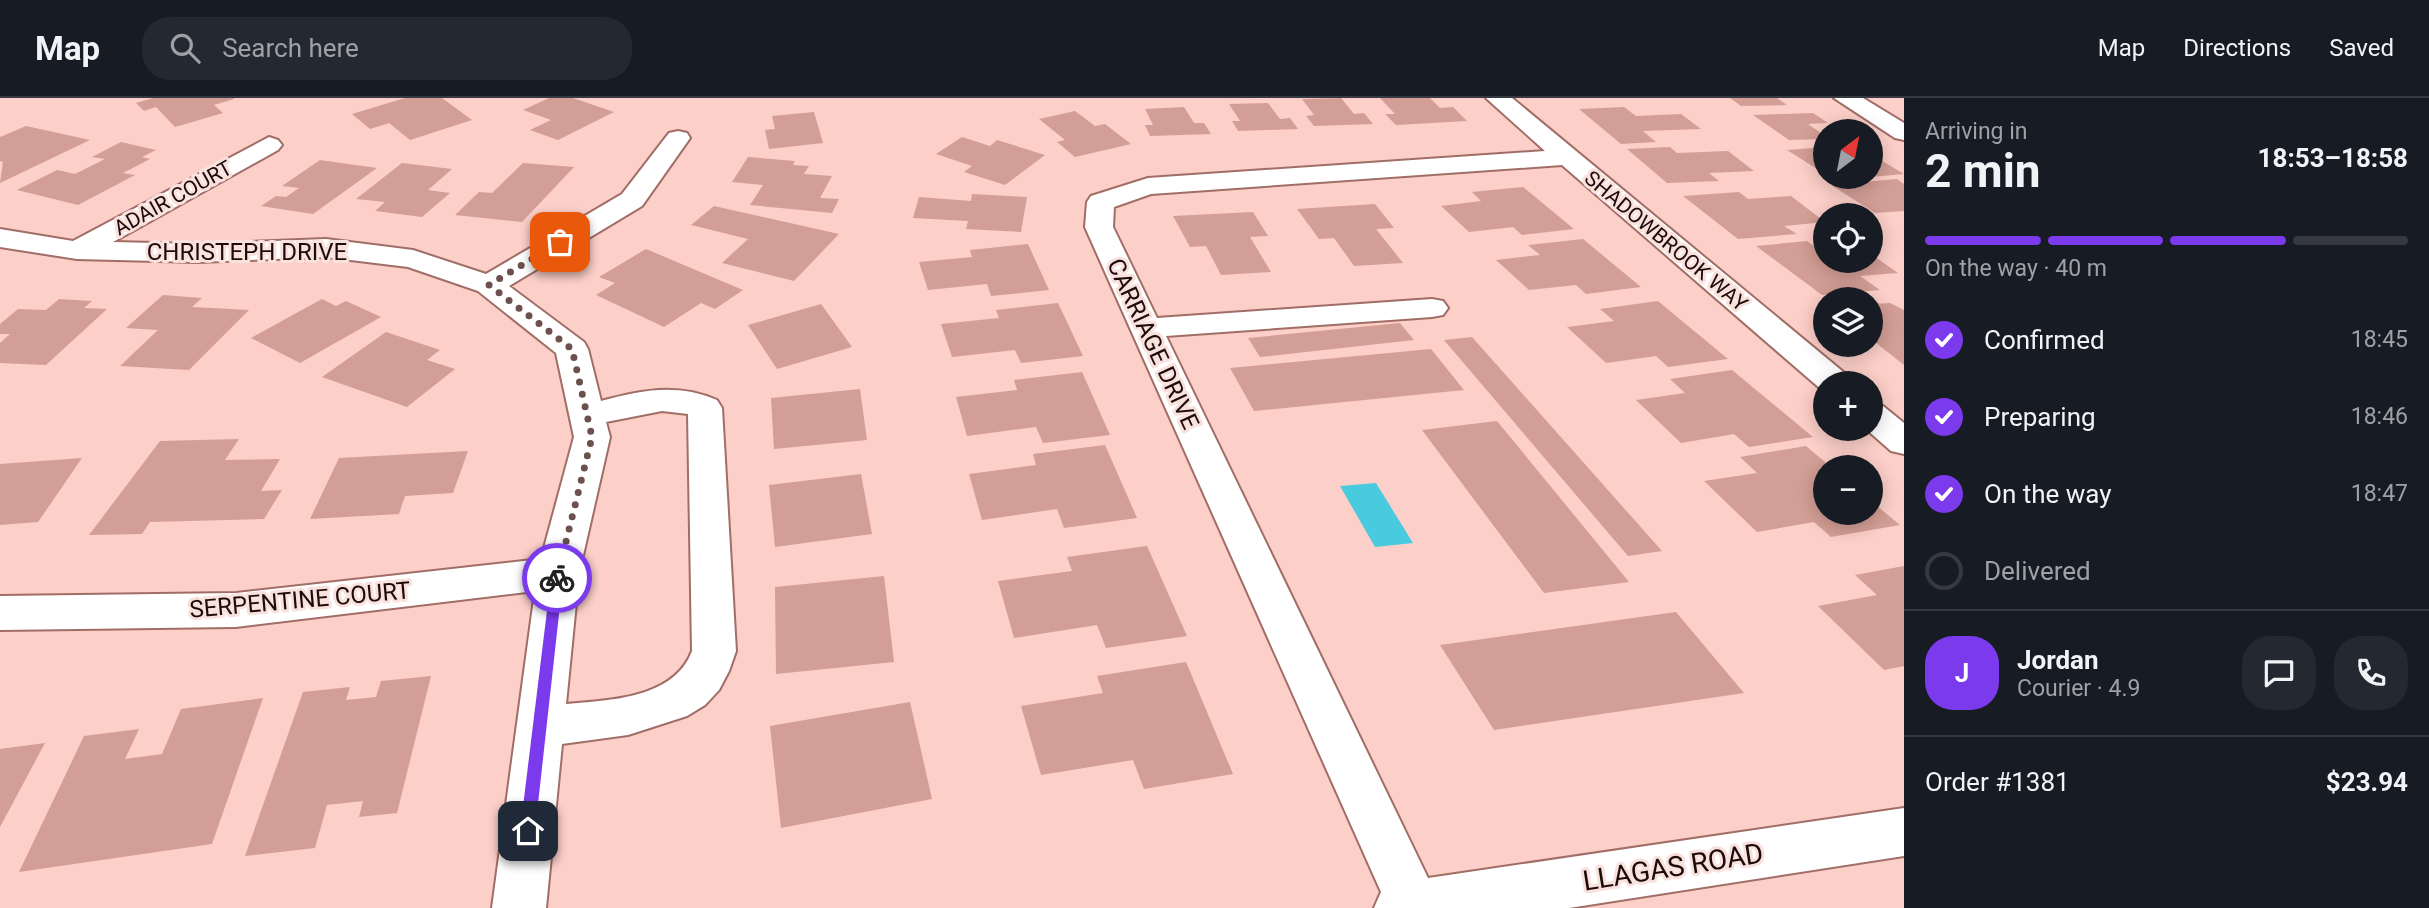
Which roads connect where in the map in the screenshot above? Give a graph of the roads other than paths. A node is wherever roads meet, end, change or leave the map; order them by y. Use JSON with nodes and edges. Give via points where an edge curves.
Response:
{"nodes":[{"id":1,"x":1498,"y":98,"type":"edge"},
{"id":2,"x":1846,"y":98,"type":"edge"},
{"id":3,"x":1904,"y":133,"type":"edge"},
{"id":4,"x":678,"y":138,"type":"dead end"},
{"id":5,"x":269,"y":145,"type":"dead end"},
{"id":6,"x":1566,"y":157,"type":"junction"},
{"id":7,"x":0,"y":238,"type":"edge"},
{"id":8,"x":77,"y":250,"type":"junction"},
{"id":9,"x":489,"y":285,"type":"junction"},
{"id":10,"x":1432,"y":308,"type":"dead end"},
{"id":11,"x":1146,"y":328,"type":"junction"},
{"id":12,"x":1821,"y":371,"type":"edge"},
{"id":13,"x":587,"y":415,"type":"junction"},
{"id":14,"x":1883,"y":424,"type":"edge"},
{"id":15,"x":1904,"y":442,"type":"edge"},
{"id":16,"x":558,"y":573,"type":"junction"},
{"id":17,"x":0,"y":613,"type":"edge"},
{"id":18,"x":540,"y":727,"type":"junction"},
{"id":19,"x":1904,"y":832,"type":"edge"},
{"id":20,"x":1410,"y":907,"type":"edge"},
{"id":21,"x":519,"y":908,"type":"edge"}],
"edges":[{"from":1,"to":6,"type":"street","name":"SHADOWBROOK WAY"},
{"from":2,"to":3,"type":"street"},
{"from":4,"to":9,"type":"street","via":[[632,200]]},
{"from":5,"to":8,"type":"street","name":"ADAIR COURT"},
{"from":6,"to":11,"type":"street","name":"CARRIAGE DRIVE","via":[[1148,186],[1101,202],[1099,227]]},
{"from":6,"to":12,"type":"street","name":"SHADOWBROOK WAY"},
{"from":7,"to":8,"type":"street","name":"CHRISTEPH DRIVE"},
{"from":8,"to":9,"type":"street","name":"CHRISTEPH DRIVE","via":[[198,253],[326,248],[413,259]]},
{"from":9,"to":13,"type":"street","name":"CHRISTEPH DRIVE","via":[[572,349]]},
{"from":10,"to":11,"type":"street"},
{"from":11,"to":20,"type":"street","name":"CARRIAGE DRIVE"},
{"from":13,"to":16,"type":"street","name":"CHRISTEPH DRIVE","via":[[592,437]]},
{"from":13,"to":18,"type":"street","via":[[664,400],[694,401],[705,408],[714,652],[704,676],[679,699],[657,709]]},
{"from":14,"to":15,"type":"street"},
{"from":16,"to":17,"type":"street","name":"SERPENTINE COURT","via":[[236,610]]},
{"from":16,"to":18,"type":"street","name":"CHRISTEPH DRIVE"},
{"from":18,"to":21,"type":"street","name":"CHRISTEPH DRIVE"},
{"from":19,"to":20,"type":"street","name":"LLAGAS ROAD"}]}
